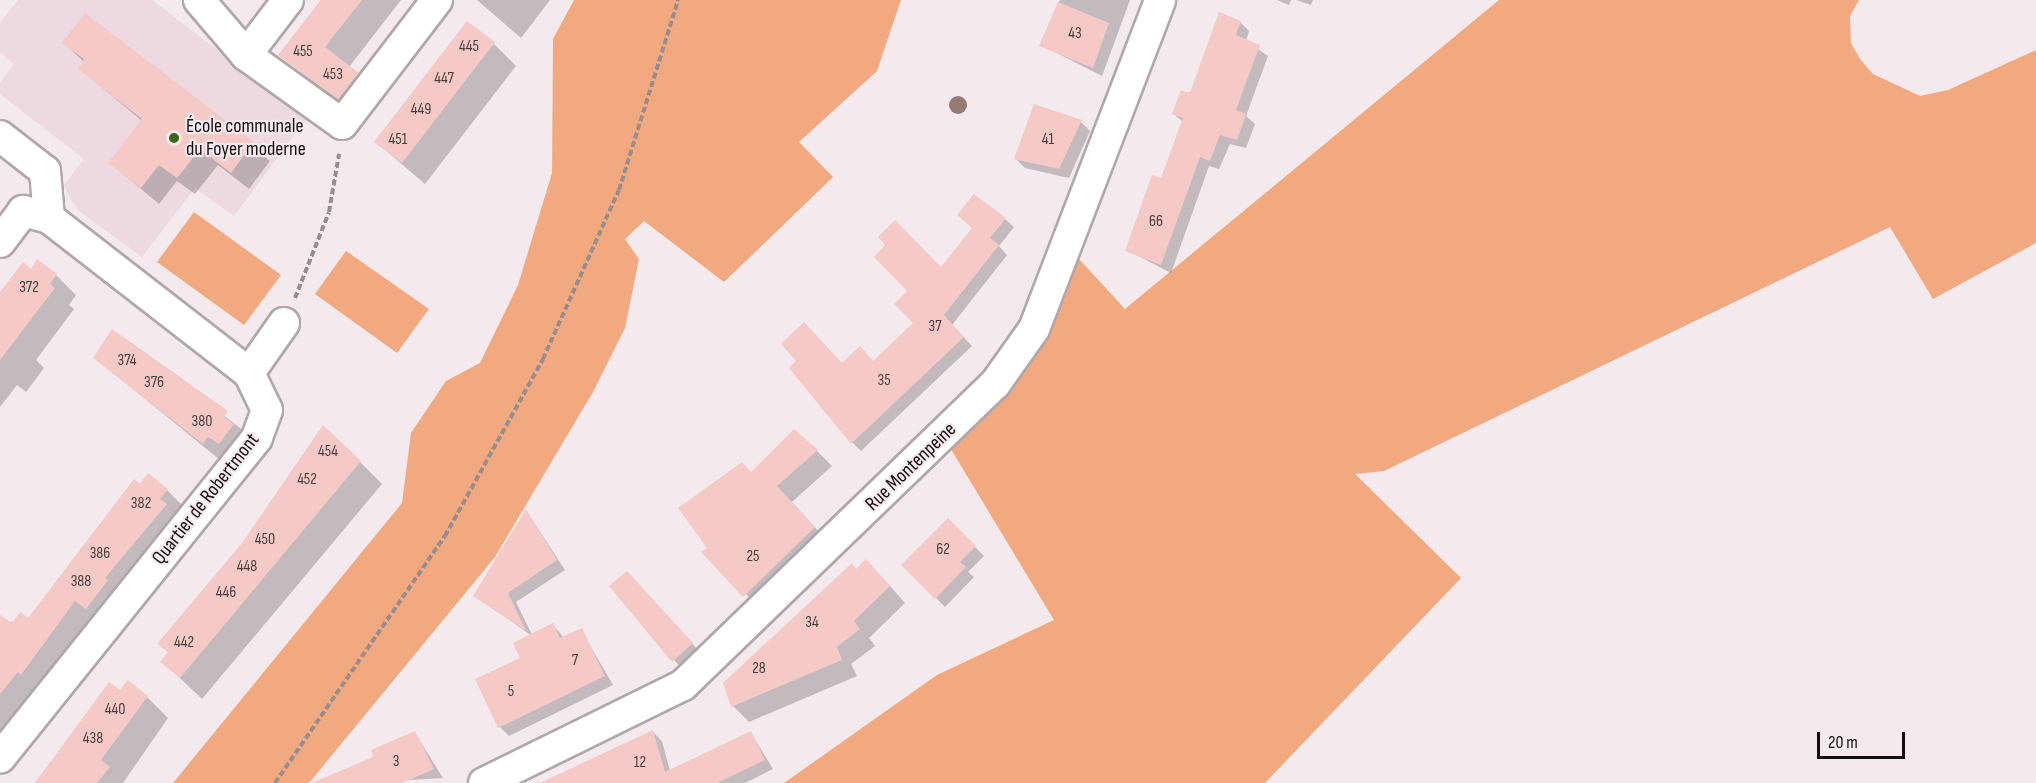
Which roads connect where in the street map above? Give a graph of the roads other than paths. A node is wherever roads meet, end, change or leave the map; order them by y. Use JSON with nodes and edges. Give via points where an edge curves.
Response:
{"nodes":[{"id":1,"x":199,"y":0,"type":"edge"},
{"id":2,"x":288,"y":0,"type":"edge"},
{"id":3,"x":437,"y":0,"type":"edge"},
{"id":4,"x":1160,"y":0,"type":"edge"},
{"id":5,"x":246,"y":55,"type":"junction"},
{"id":6,"x":0,"y":136,"type":"edge"},
{"id":7,"x":50,"y":218,"type":"junction"},
{"id":8,"x":0,"y":242,"type":"edge"},
{"id":9,"x":284,"y":323,"type":"road end"},
{"id":10,"x":249,"y":373,"type":"junction"},
{"id":11,"x":0,"y":758,"type":"edge"},
{"id":12,"x":484,"y":783,"type":"edge"}],
"edges":[{"from":1,"to":5,"type":"street"},
{"from":2,"to":5,"type":"street"},
{"from":3,"to":5,"type":"street","via":[[342,124]]},
{"from":4,"to":12,"type":"street","name":"Rue Montenpeine","via":[[1034,328],[995,384],[683,685]]},
{"from":6,"to":7,"type":"street","via":[[45,171]]},
{"from":7,"to":8,"type":"street","name":"Quartier de Robertmont","via":[[23,211]]},
{"from":7,"to":10,"type":"street","name":"Quartier de Robertmont"},
{"from":9,"to":10,"type":"street"},
{"from":10,"to":11,"type":"street","name":"Quartier de Robertmont","via":[[267,410],[257,438]]}]}
